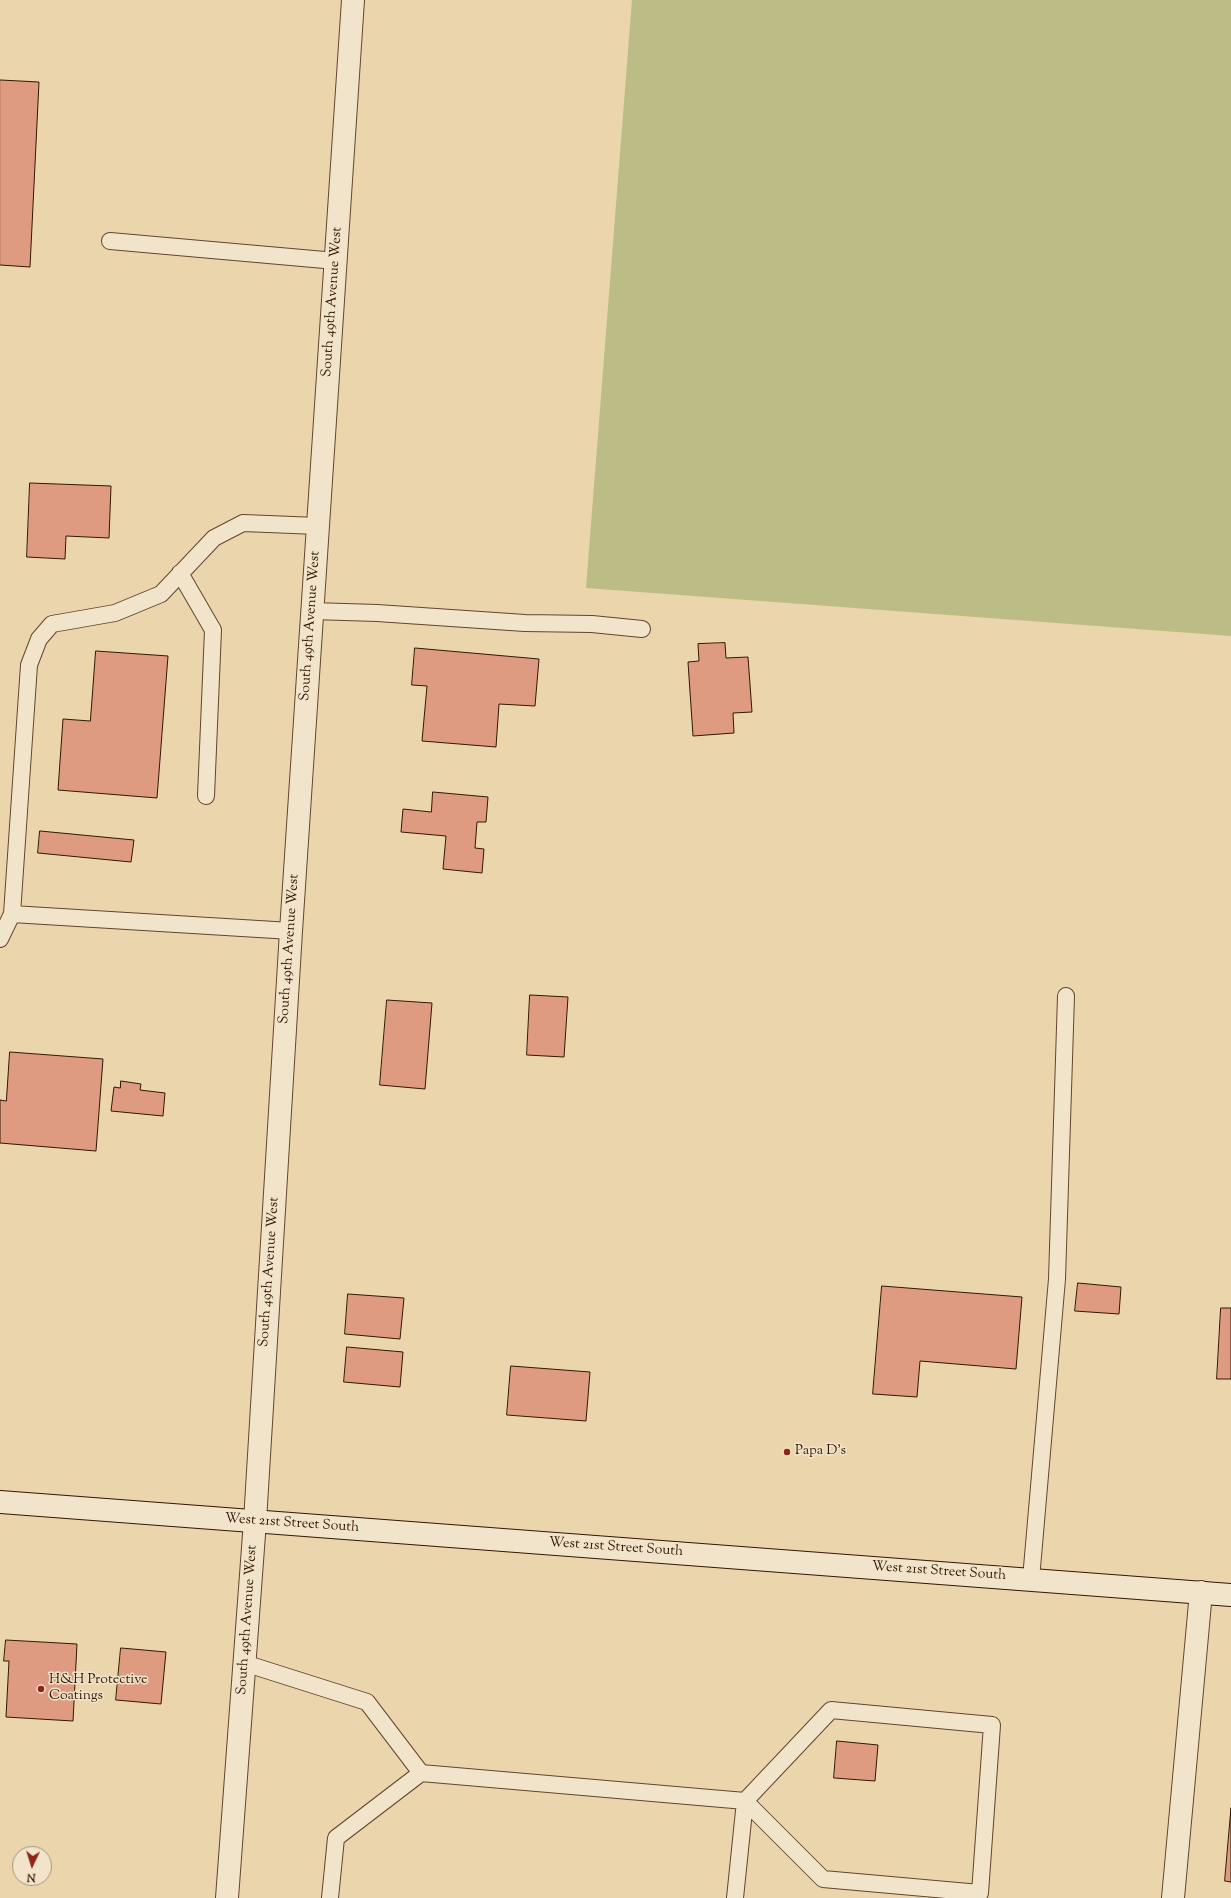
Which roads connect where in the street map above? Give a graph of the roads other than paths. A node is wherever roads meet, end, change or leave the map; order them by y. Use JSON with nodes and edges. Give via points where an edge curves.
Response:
{"nodes":[{"id":1,"x":353,"y":0,"type":"edge"},
{"id":2,"x":110,"y":241,"type":"dead end"},
{"id":3,"x":336,"y":261,"type":"junction"},
{"id":4,"x":318,"y":526,"type":"junction"},
{"id":5,"x":180,"y":573,"type":"junction"},
{"id":6,"x":312,"y":611,"type":"junction"},
{"id":7,"x":642,"y":629,"type":"dead end"},
{"id":8,"x":206,"y":796,"type":"dead end"},
{"id":9,"x":12,"y":914,"type":"junction"},
{"id":10,"x":291,"y":931,"type":"junction"},
{"id":11,"x":0,"y":939,"type":"edge"},
{"id":12,"x":1066,"y":996,"type":"dead end"},
{"id":13,"x":0,"y":1502,"type":"edge"},
{"id":14,"x":255,"y":1521,"type":"junction"},
{"id":15,"x":1031,"y":1579,"type":"junction"},
{"id":16,"x":1201,"y":1592,"type":"junction"},
{"id":17,"x":1231,"y":1595,"type":"edge"},
{"id":18,"x":244,"y":1664,"type":"junction"},
{"id":19,"x":421,"y":1773,"type":"junction"},
{"id":20,"x":745,"y":1801,"type":"junction"},
{"id":21,"x":227,"y":1898,"type":"edge"},
{"id":22,"x":330,"y":1898,"type":"edge"},
{"id":23,"x":735,"y":1898,"type":"edge"},
{"id":24,"x":1173,"y":1898,"type":"edge"}],
"edges":[{"from":1,"to":3,"type":"street","name":"South 49th Avenue West"},
{"from":2,"to":3,"type":"lane"},
{"from":3,"to":4,"type":"street","name":"South 49th Avenue West"},
{"from":4,"to":5,"type":"lane","via":[[243,523],[214,538]]},
{"from":4,"to":6,"type":"street","name":"South 49th Avenue West"},
{"from":5,"to":8,"type":"lane","via":[[213,630]]},
{"from":5,"to":9,"type":"lane","via":[[161,594],[115,613],[52,624],[39,639],[28,665]]},
{"from":6,"to":7,"type":"lane","via":[[525,623],[592,624]]},
{"from":6,"to":10,"type":"street","name":"South 49th Avenue West"},
{"from":9,"to":10,"type":"lane"},
{"from":9,"to":11,"type":"lane"},
{"from":10,"to":14,"type":"street","name":"South 49th Avenue West"},
{"from":12,"to":15,"type":"lane","via":[[1057,1279]]},
{"from":13,"to":14,"type":"street","name":"West 21st Street South"},
{"from":14,"to":15,"type":"street","name":"West 21st Street South"},
{"from":14,"to":18,"type":"street","name":"South 49th Avenue West"},
{"from":15,"to":16,"type":"street","name":"West 21st Street South"},
{"from":16,"to":17,"type":"street","name":"West 21st Street South"},
{"from":16,"to":24,"type":"street"},
{"from":18,"to":19,"type":"lane","via":[[367,1702]]},
{"from":18,"to":21,"type":"street","name":"South 49th Avenue West"},
{"from":19,"to":20,"type":"lane"},
{"from":19,"to":22,"type":"lane","via":[[336,1838]]},
{"from":20,"to":20,"type":"lane","via":[[831,1710],[992,1725],[980,1893],[824,1879]]},
{"from":20,"to":23,"type":"lane"}]}
